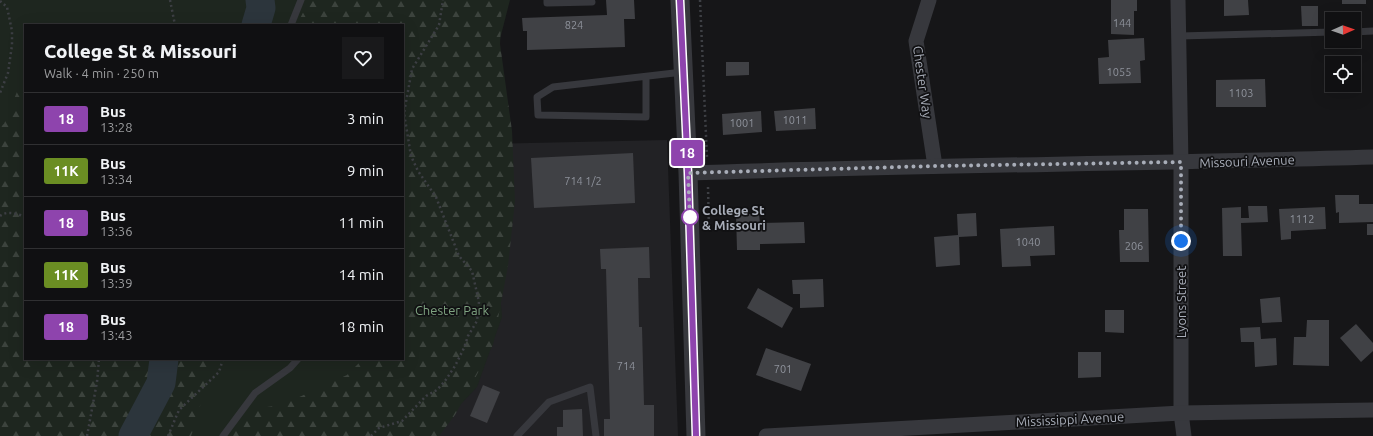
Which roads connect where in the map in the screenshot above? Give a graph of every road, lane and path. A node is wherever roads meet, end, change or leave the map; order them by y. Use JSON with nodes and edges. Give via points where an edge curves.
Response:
{"nodes":[{"id":1,"x":170,"y":0,"type":"edge"},
{"id":2,"x":302,"y":0,"type":"edge"},
{"id":3,"x":443,"y":0,"type":"edge"},
{"id":4,"x":547,"y":0,"type":"edge"},
{"id":5,"x":592,"y":0,"type":"edge"},
{"id":6,"x":680,"y":0,"type":"edge"},
{"id":7,"x":929,"y":0,"type":"edge"},
{"id":8,"x":1178,"y":0,"type":"edge"},
{"id":9,"x":0,"y":1,"type":"edge"},
{"id":10,"x":175,"y":24,"type":"edge"},
{"id":11,"x":291,"y":24,"type":"edge"},
{"id":12,"x":1373,"y":31,"type":"edge"},
{"id":13,"x":1325,"y":32,"type":"edge"},
{"id":14,"x":1361,"y":32,"type":"edge"},
{"id":15,"x":1180,"y":36,"type":"junction"},
{"id":16,"x":683,"y":72,"type":"junction"},
{"id":17,"x":646,"y":77,"type":"junction"},
{"id":18,"x":0,"y":94,"type":"edge"},
{"id":19,"x":1373,"y":157,"type":"edge"},
{"id":20,"x":1181,"y":162,"type":"junction"},
{"id":21,"x":935,"y":166,"type":"junction"},
{"id":22,"x":688,"y":173,"type":"junction"},
{"id":23,"x":0,"y":216,"type":"edge"},
{"id":24,"x":24,"y":217,"type":"edge"},
{"id":25,"x":99,"y":360,"type":"edge"},
{"id":26,"x":223,"y":360,"type":"edge"},
{"id":27,"x":297,"y":360,"type":"edge"},
{"id":28,"x":1373,"y":410,"type":"edge"},
{"id":29,"x":1181,"y":413,"type":"junction"},
{"id":30,"x":87,"y":436,"type":"edge"},
{"id":31,"x":168,"y":436,"type":"edge"},
{"id":32,"x":223,"y":436,"type":"edge"},
{"id":33,"x":371,"y":436,"type":"edge"},
{"id":34,"x":517,"y":436,"type":"edge"},
{"id":35,"x":596,"y":436,"type":"edge"},
{"id":36,"x":696,"y":436,"type":"edge"},
{"id":37,"x":766,"y":436,"type":"edge"},
{"id":38,"x":1184,"y":436,"type":"edge"}],
"edges":[{"from":1,"to":10,"type":"path"},
{"from":2,"to":11,"type":"lane"},
{"from":3,"to":33,"type":"path","via":[[439,25],[412,69],[404,113],[411,156],[436,197],[459,256],[472,272],[479,302],[476,321],[455,366],[437,390],[426,396],[402,421],[379,428]]},
{"from":4,"to":5,"type":"lane","via":[[547,3]]},
{"from":6,"to":16,"type":"street"},
{"from":7,"to":21,"type":"street","name":"Chester Way","via":[[916,41]]},
{"from":8,"to":15,"type":"street","name":"Lyons Street"},
{"from":9,"to":18,"type":"path","via":[[7,7],[12,31],[8,73]]},
{"from":12,"to":14,"type":"lane"},
{"from":13,"to":15,"type":"lane"},
{"from":15,"to":20,"type":"street","name":"Lyons Street"},
{"from":16,"to":17,"type":"lane"},
{"from":16,"to":22,"type":"street"},
{"from":17,"to":17,"type":"lane","via":[[553,87],[537,98],[538,115],[646,117]]},
{"from":19,"to":20,"type":"street","name":"Missouri Avenue"},
{"from":20,"to":21,"type":"street","name":"Missouri Avenue"},
{"from":20,"to":29,"type":"street","name":"Lyons Street"},
{"from":21,"to":22,"type":"street","name":"Missouri Avenue"},
{"from":22,"to":36,"type":"street"},
{"from":23,"to":24,"type":"path","via":[[3,213],[16,213]]},
{"from":25,"to":30,"type":"path"},
{"from":26,"to":31,"type":"path","via":[[219,372],[179,410]]},
{"from":27,"to":32,"type":"lane","via":[[255,393]]},
{"from":28,"to":29,"type":"street","name":"Mississippi Avenue"},
{"from":29,"to":37,"type":"street","name":"Mississippi Avenue"},
{"from":29,"to":38,"type":"street","name":"Lyons Street"},
{"from":34,"to":35,"type":"lane","via":[[549,402],[590,387]]}]}
